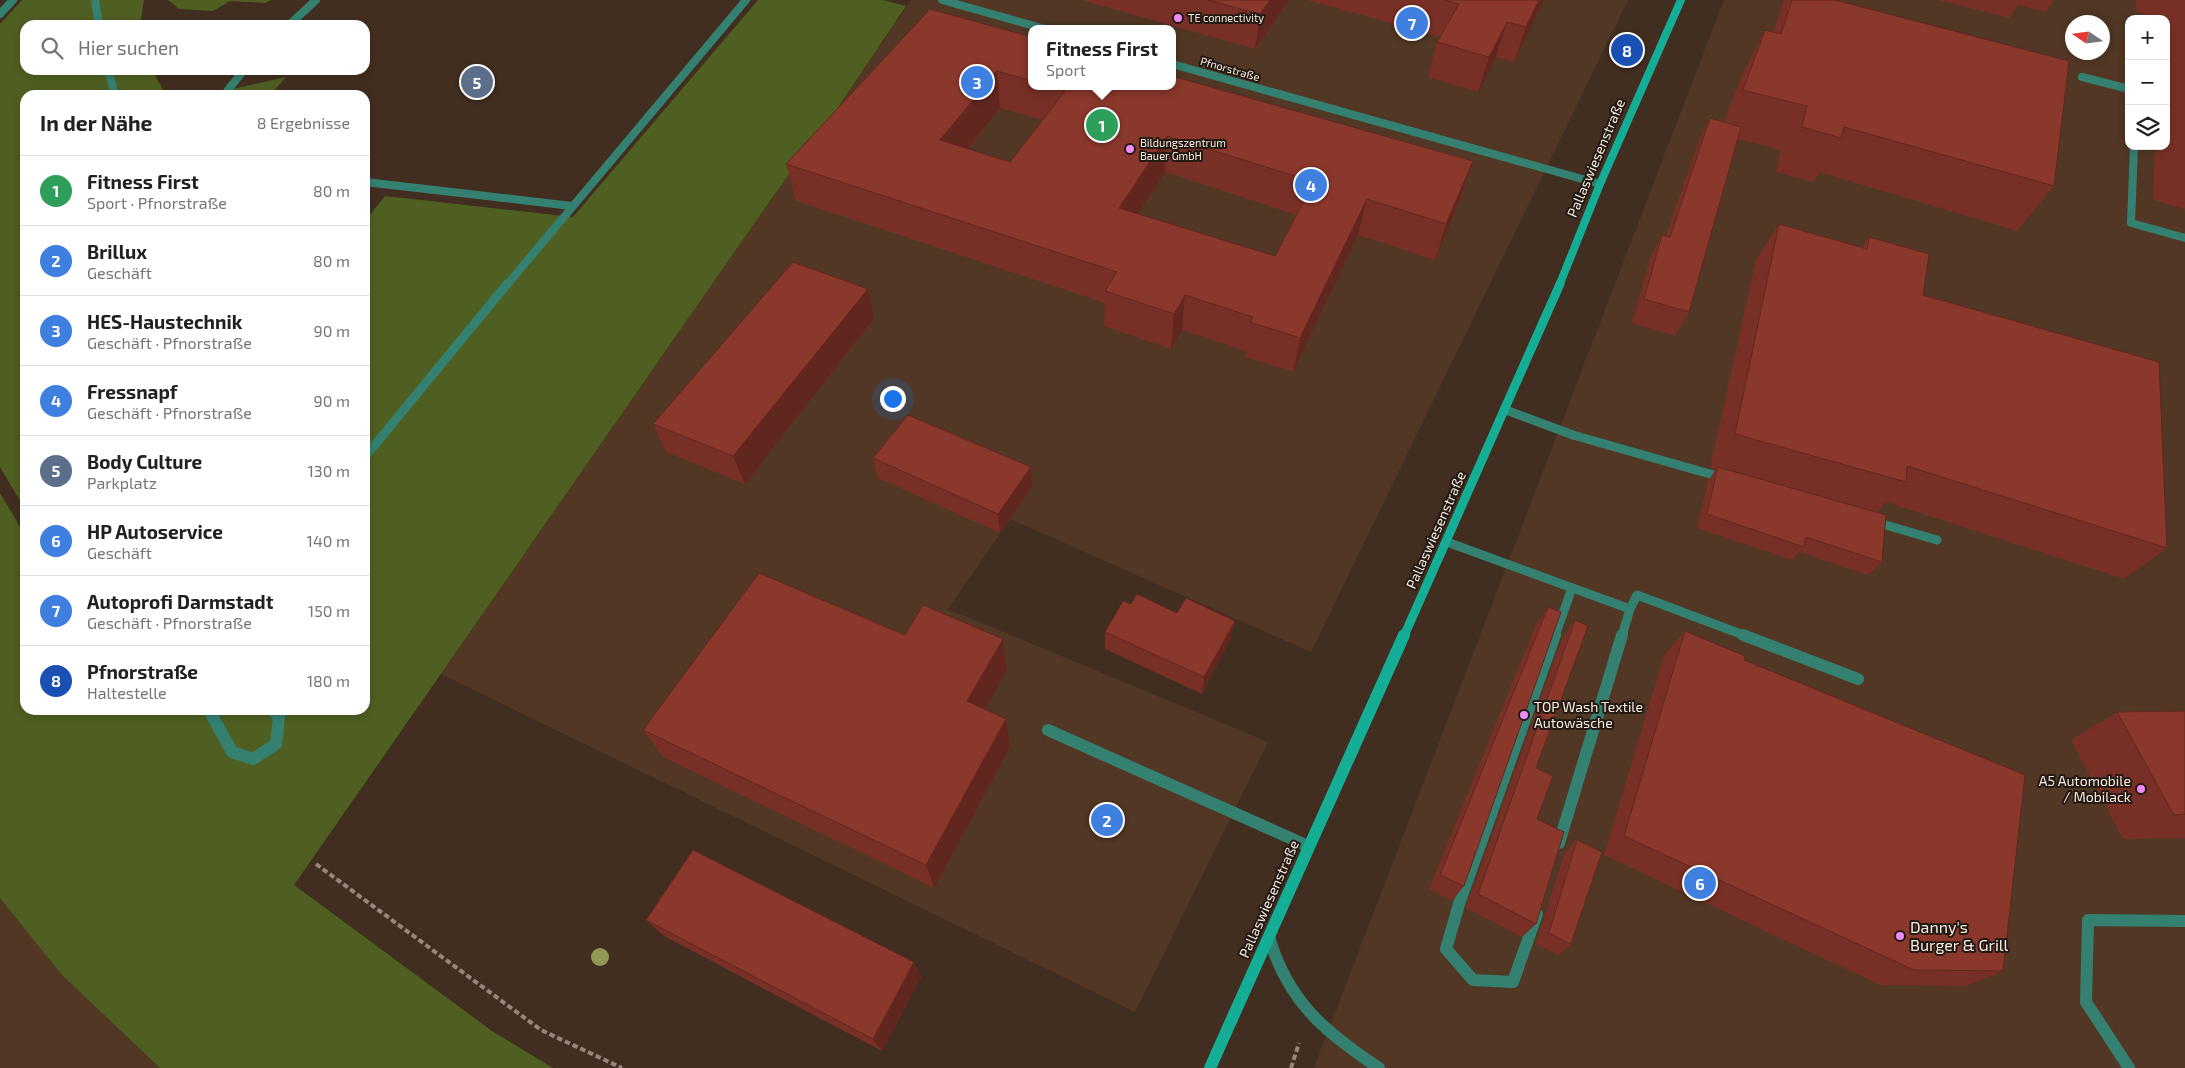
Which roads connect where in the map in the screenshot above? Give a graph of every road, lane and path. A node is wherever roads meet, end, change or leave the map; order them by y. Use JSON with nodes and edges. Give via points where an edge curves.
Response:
{"nodes":[{"id":1,"x":13,"y":0,"type":"edge"},
{"id":2,"x":95,"y":0,"type":"edge"},
{"id":3,"x":316,"y":0,"type":"edge"},
{"id":4,"x":746,"y":0,"type":"edge"},
{"id":5,"x":942,"y":0,"type":"edge"},
{"id":6,"x":1681,"y":0,"type":"edge"},
{"id":7,"x":0,"y":14,"type":"edge"},
{"id":8,"x":98,"y":20,"type":"edge"},
{"id":9,"x":295,"y":20,"type":"edge"},
{"id":10,"x":1031,"y":25,"type":"edge"},
{"id":11,"x":1176,"y":65,"type":"edge"},
{"id":12,"x":109,"y":75,"type":"edge"},
{"id":13,"x":240,"y":75,"type":"edge"},
{"id":14,"x":2082,"y":77,"type":"dead end"},
{"id":15,"x":2125,"y":88,"type":"edge"},
{"id":16,"x":114,"y":90,"type":"edge"},
{"id":17,"x":228,"y":90,"type":"edge"},
{"id":18,"x":2134,"y":150,"type":"edge"},
{"id":19,"x":370,"y":183,"type":"edge"},
{"id":20,"x":1600,"y":184,"type":"junction"},
{"id":21,"x":572,"y":206,"type":"junction"},
{"id":22,"x":2185,"y":238,"type":"edge"},
{"id":23,"x":1506,"y":410,"type":"junction"},
{"id":24,"x":370,"y":451,"type":"edge"},
{"id":25,"x":1736,"y":482,"type":"edge"},
{"id":26,"x":1860,"y":518,"type":"edge"},
{"id":27,"x":1937,"y":540,"type":"dead end"},
{"id":28,"x":1447,"y":542,"type":"junction"},
{"id":29,"x":1572,"y":588,"type":"junction"},
{"id":30,"x":1630,"y":609,"type":"junction"},
{"id":31,"x":1858,"y":679,"type":"dead end"},
{"id":32,"x":212,"y":715,"type":"edge"},
{"id":33,"x":277,"y":715,"type":"edge"},
{"id":34,"x":1048,"y":730,"type":"dead end"},
{"id":35,"x":1308,"y":846,"type":"junction"},
{"id":36,"x":1557,"y":850,"type":"edge"},
{"id":37,"x":316,"y":864,"type":"dead end"},
{"id":38,"x":1540,"y":904,"type":"edge"},
{"id":39,"x":2185,"y":921,"type":"edge"},
{"id":40,"x":1269,"y":936,"type":"junction"},
{"id":41,"x":622,"y":1068,"type":"edge"},
{"id":42,"x":1210,"y":1068,"type":"edge"},
{"id":43,"x":1379,"y":1068,"type":"edge"},
{"id":44,"x":2130,"y":1068,"type":"edge"}],
"edges":[{"from":1,"to":7,"type":"street"},
{"from":2,"to":8,"type":"street"},
{"from":3,"to":9,"type":"street"},
{"from":4,"to":21,"type":"street"},
{"from":5,"to":10,"type":"street"},
{"from":6,"to":20,"type":"main road","name":"Pallaswiesenstraße"},
{"from":11,"to":20,"type":"street","name":"Pfnorstraße"},
{"from":12,"to":16,"type":"street"},
{"from":13,"to":17,"type":"street"},
{"from":14,"to":15,"type":"street"},
{"from":18,"to":22,"type":"street","via":[[2131,223]]},
{"from":19,"to":21,"type":"street"},
{"from":20,"to":23,"type":"main road","name":"Pallaswiesenstraße"},
{"from":21,"to":24,"type":"street"},
{"from":23,"to":25,"type":"street","via":[[1573,435]]},
{"from":23,"to":28,"type":"main road","name":"Pallaswiesenstraße"},
{"from":26,"to":27,"type":"street"},
{"from":28,"to":29,"type":"street"},
{"from":28,"to":35,"type":"main road","name":"Pallaswiesenstraße"},
{"from":29,"to":30,"type":"street"},
{"from":29,"to":38,"type":"street","via":[[1459,904],[1446,949],[1473,980],[1513,982]]},
{"from":30,"to":31,"type":"street","via":[[1637,595]]},
{"from":30,"to":36,"type":"street"},
{"from":32,"to":33,"type":"street","via":[[232,752],[253,759],[276,744]]},
{"from":34,"to":35,"type":"street"},
{"from":35,"to":40,"type":"main road","name":"Pallaswiesenstraße"},
{"from":37,"to":41,"type":"path","via":[[540,1030]]},
{"from":39,"to":44,"type":"street","via":[[2088,920],[2086,1002]]},
{"from":40,"to":42,"type":"main road","name":"Pallaswiesenstraße"},
{"from":40,"to":43,"type":"street","via":[[1280,970],[1297,999]]}]}
